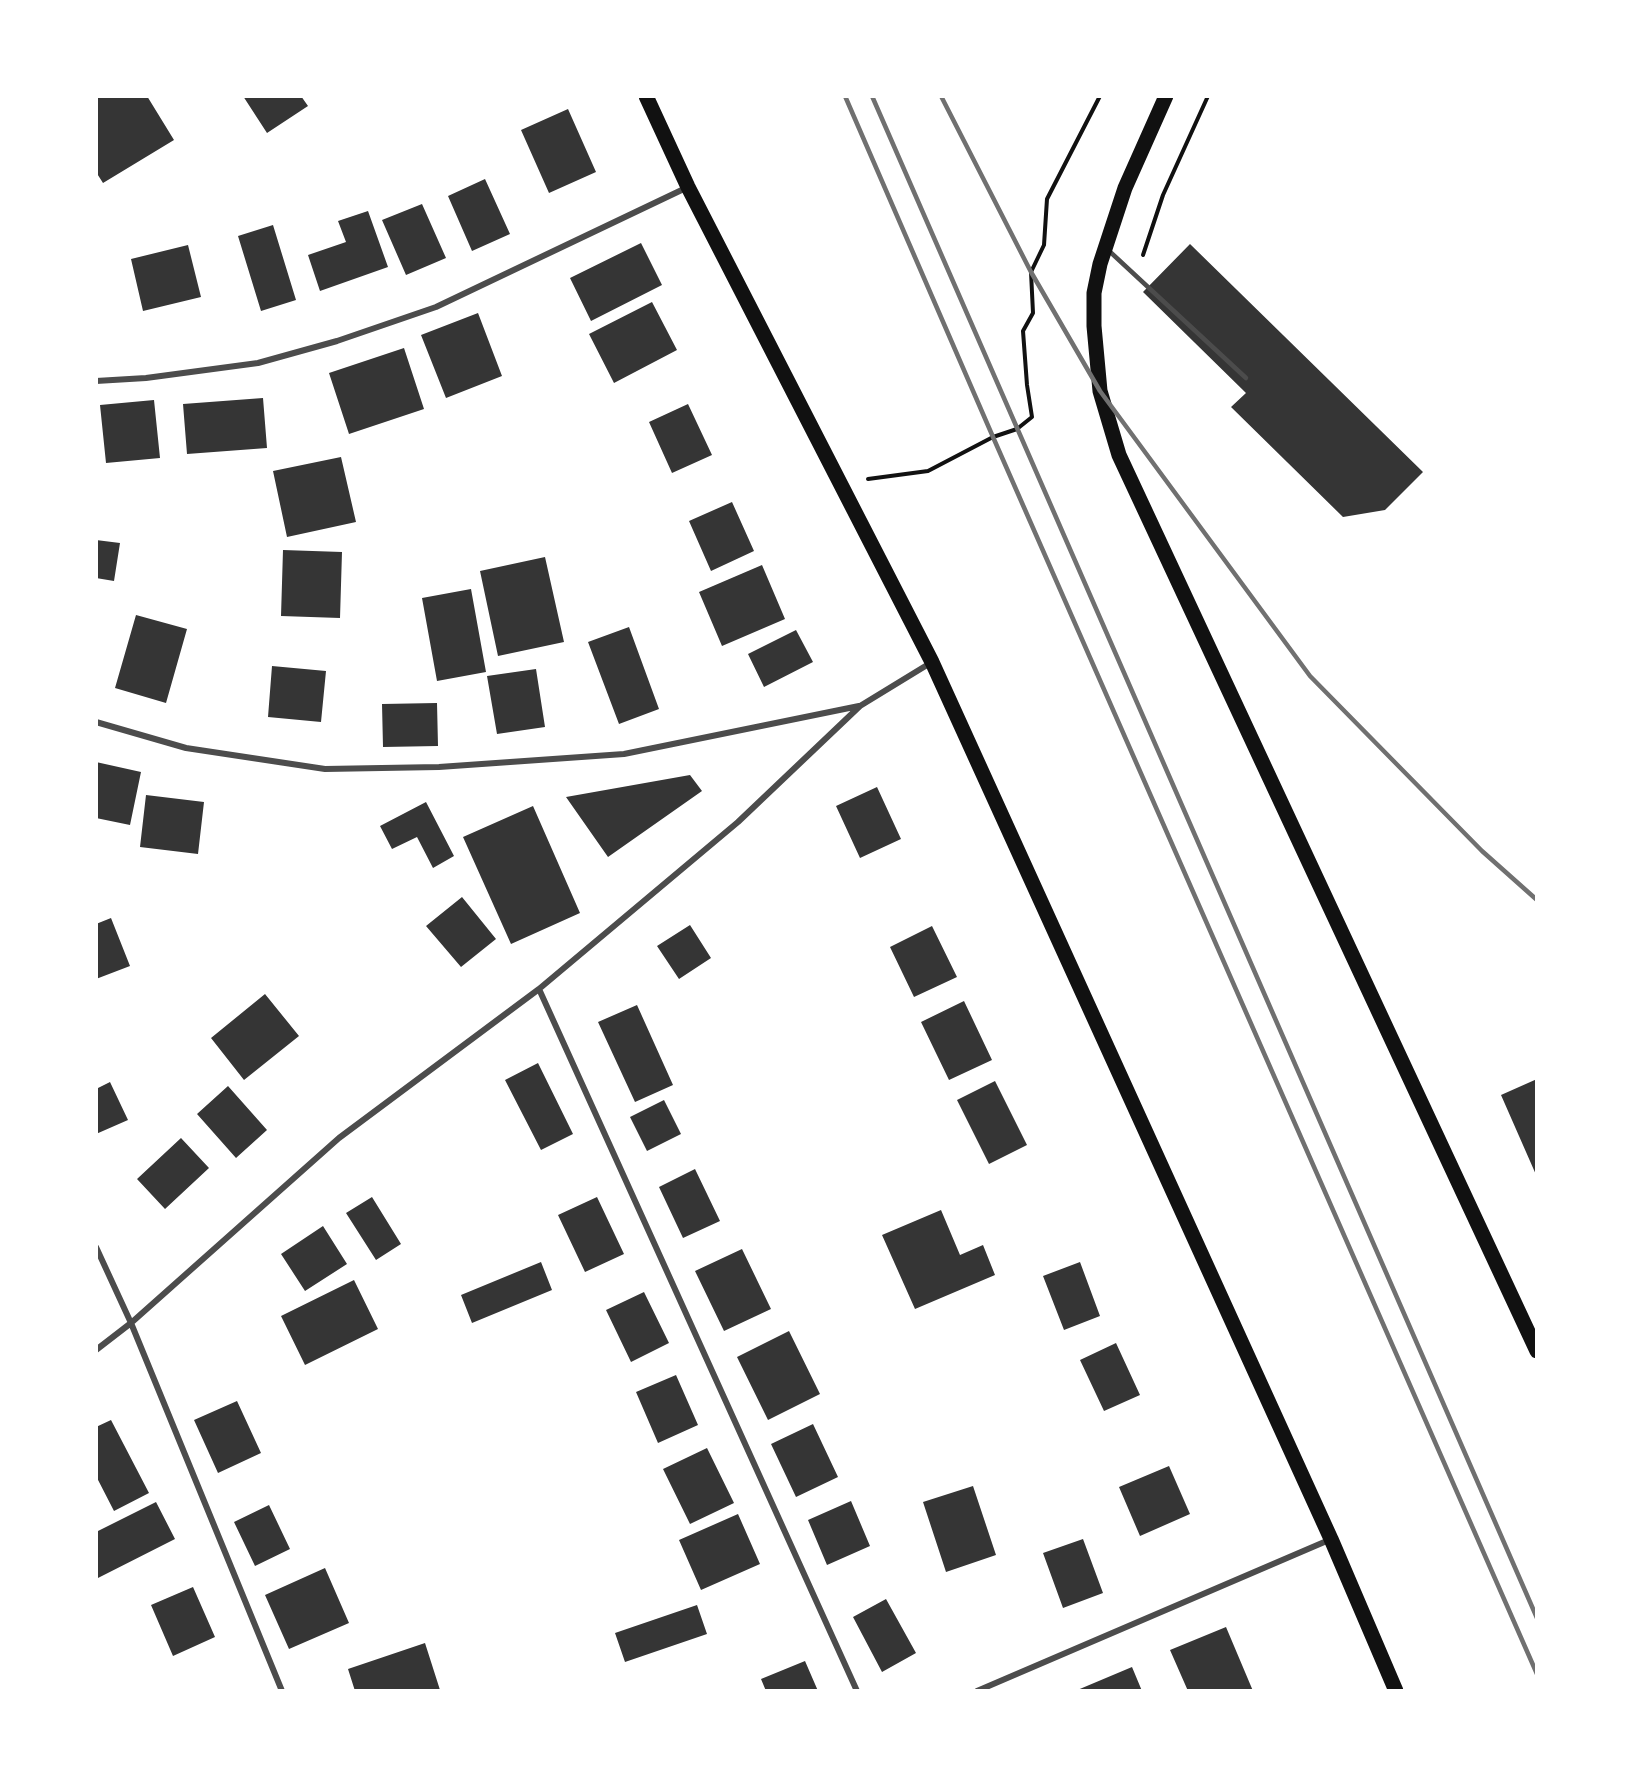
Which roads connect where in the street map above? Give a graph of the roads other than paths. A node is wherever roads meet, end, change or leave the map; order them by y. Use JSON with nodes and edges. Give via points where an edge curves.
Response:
{"nodes":[{"id":1,"x":646,"y":96,"type":"edge"},
{"id":2,"x":1166,"y":96,"type":"edge"},
{"id":3,"x":688,"y":187,"type":"junction"},
{"id":4,"x":1105,"y":247,"type":"junction"},
{"id":5,"x":1246,"y":378,"type":"dead end"},
{"id":6,"x":96,"y":381,"type":"edge"},
{"id":7,"x":932,"y":662,"type":"junction"},
{"id":8,"x":860,"y":706,"type":"junction"},
{"id":9,"x":96,"y":722,"type":"edge"},
{"id":10,"x":539,"y":989,"type":"junction"},
{"id":11,"x":96,"y":1247,"type":"edge"},
{"id":12,"x":131,"y":1323,"type":"junction"},
{"id":13,"x":96,"y":1350,"type":"edge"},
{"id":14,"x":1537,"y":1351,"type":"edge"},
{"id":15,"x":1331,"y":1539,"type":"junction"},
{"id":16,"x":282,"y":1691,"type":"edge"},
{"id":17,"x":856,"y":1691,"type":"edge"},
{"id":18,"x":977,"y":1691,"type":"edge"},
{"id":19,"x":1396,"y":1691,"type":"edge"}],
"edges":[{"from":1,"to":3,"type":"main road"},
{"from":2,"to":4,"type":"main road","via":[[1125,188]]},
{"from":3,"to":6,"type":"street","via":[[436,307],[337,341],[258,363]]},
{"from":3,"to":7,"type":"main road"},
{"from":4,"to":5,"type":"lane"},
{"from":4,"to":14,"type":"main road","via":[[1094,293],[1094,326],[1101,391],[1119,454]]},
{"from":7,"to":8,"type":"street"},
{"from":7,"to":15,"type":"main road"},
{"from":8,"to":9,"type":"street","via":[[624,754],[439,767],[325,770],[186,748]]},
{"from":8,"to":10,"type":"street","via":[[738,822]]},
{"from":10,"to":12,"type":"street","via":[[339,1138]]},
{"from":10,"to":17,"type":"street"},
{"from":11,"to":12,"type":"street"},
{"from":12,"to":13,"type":"street"},
{"from":12,"to":16,"type":"street"},
{"from":15,"to":18,"type":"street"},
{"from":15,"to":19,"type":"main road"}]}
